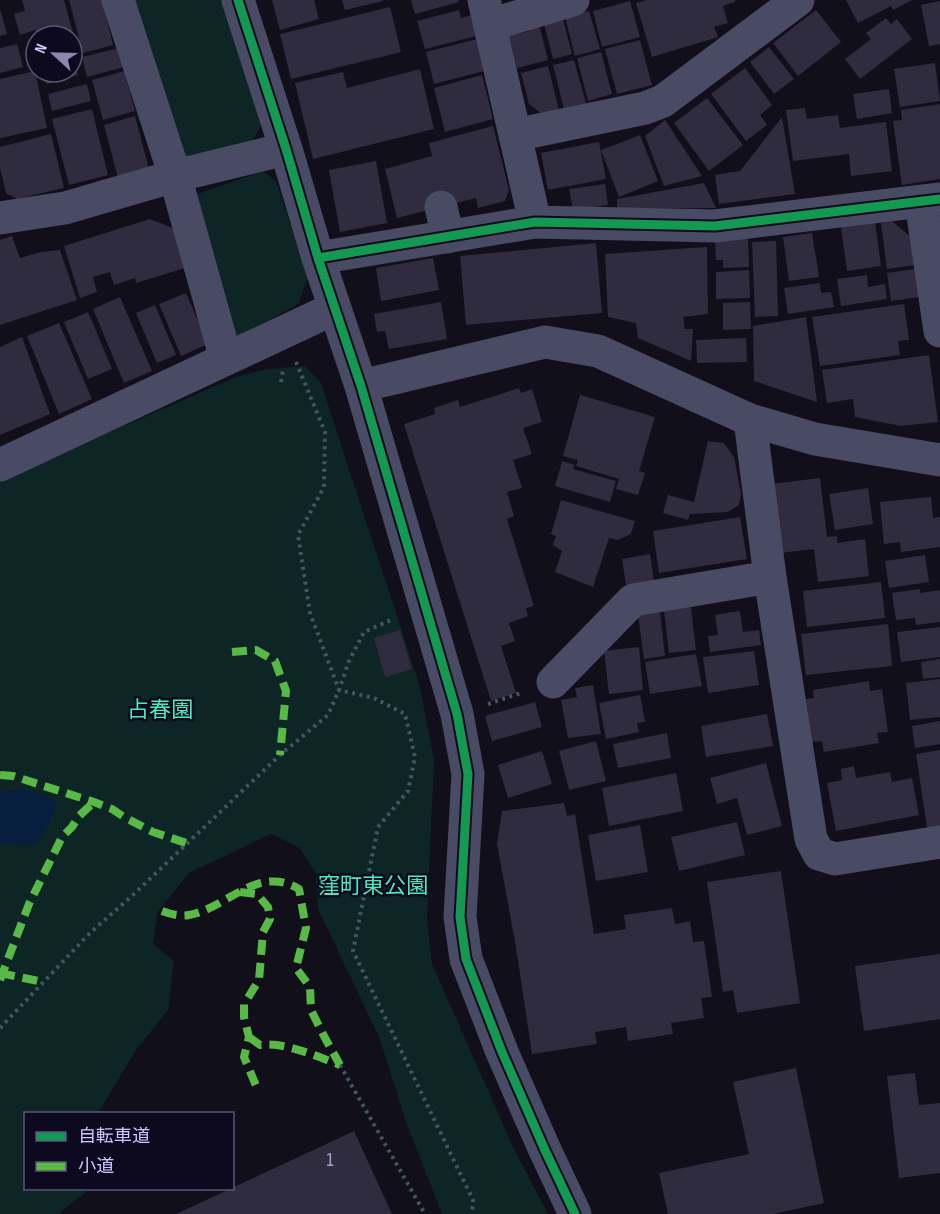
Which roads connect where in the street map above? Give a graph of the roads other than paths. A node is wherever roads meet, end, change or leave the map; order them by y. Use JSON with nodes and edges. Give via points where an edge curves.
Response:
{"nodes":[{"id":1,"x":118,"y":0,"type":"edge"},
{"id":2,"x":238,"y":0,"type":"edge"},
{"id":3,"x":573,"y":0,"type":"edge"},
{"id":4,"x":798,"y":0,"type":"edge"},
{"id":5,"x":766,"y":10,"type":"edge"},
{"id":6,"x":487,"y":12,"type":"edge"},
{"id":7,"x":515,"y":135,"type":"junction"},
{"id":8,"x":286,"y":149,"type":"junction"},
{"id":9,"x":175,"y":176,"type":"junction"},
{"id":10,"x":930,"y":201,"type":"edge"},
{"id":11,"x":0,"y":218,"type":"edge"},
{"id":12,"x":535,"y":222,"type":"junction"},
{"id":13,"x":318,"y":258,"type":"junction"},
{"id":14,"x":336,"y":308,"type":"junction"},
{"id":15,"x":940,"y":331,"type":"edge"},
{"id":16,"x":226,"y":359,"type":"junction"},
{"id":17,"x":362,"y":386,"type":"junction"},
{"id":18,"x":750,"y":420,"type":"junction"},
{"id":19,"x":940,"y":460,"type":"edge"},
{"id":20,"x":0,"y":465,"type":"edge"},
{"id":21,"x":770,"y":577,"type":"junction"},
{"id":22,"x":553,"y":682,"type":"road end"},
{"id":23,"x":940,"y":842,"type":"edge"},
{"id":24,"x":575,"y":1214,"type":"edge"}],
"edges":[{"from":1,"to":9,"type":"street"},
{"from":2,"to":8,"type":"street"},
{"from":3,"to":6,"type":"street"},
{"from":4,"to":5,"type":"street"},
{"from":5,"to":7,"type":"street","via":[[663,101]]},
{"from":6,"to":7,"type":"street"},
{"from":7,"to":12,"type":"street"},
{"from":8,"to":9,"type":"street"},
{"from":8,"to":13,"type":"street"},
{"from":9,"to":11,"type":"street","via":[[65,208]]},
{"from":9,"to":16,"type":"street"},
{"from":10,"to":12,"type":"street","via":[[715,226]]},
{"from":10,"to":15,"type":"street"},
{"from":12,"to":13,"type":"street","via":[[445,222]]},
{"from":13,"to":14,"type":"street"},
{"from":14,"to":16,"type":"street"},
{"from":14,"to":17,"type":"street"},
{"from":16,"to":20,"type":"street"},
{"from":17,"to":18,"type":"street","via":[[545,342],[598,351]]},
{"from":17,"to":24,"type":"street","via":[[457,714],[468,774],[460,917],[466,959],[502,1052]]},
{"from":18,"to":19,"type":"street","via":[[815,439]]},
{"from":18,"to":21,"type":"street"},
{"from":21,"to":22,"type":"street","via":[[633,600]]},
{"from":21,"to":23,"type":"street","via":[[811,839],[819,854],[835,859]]}]}
